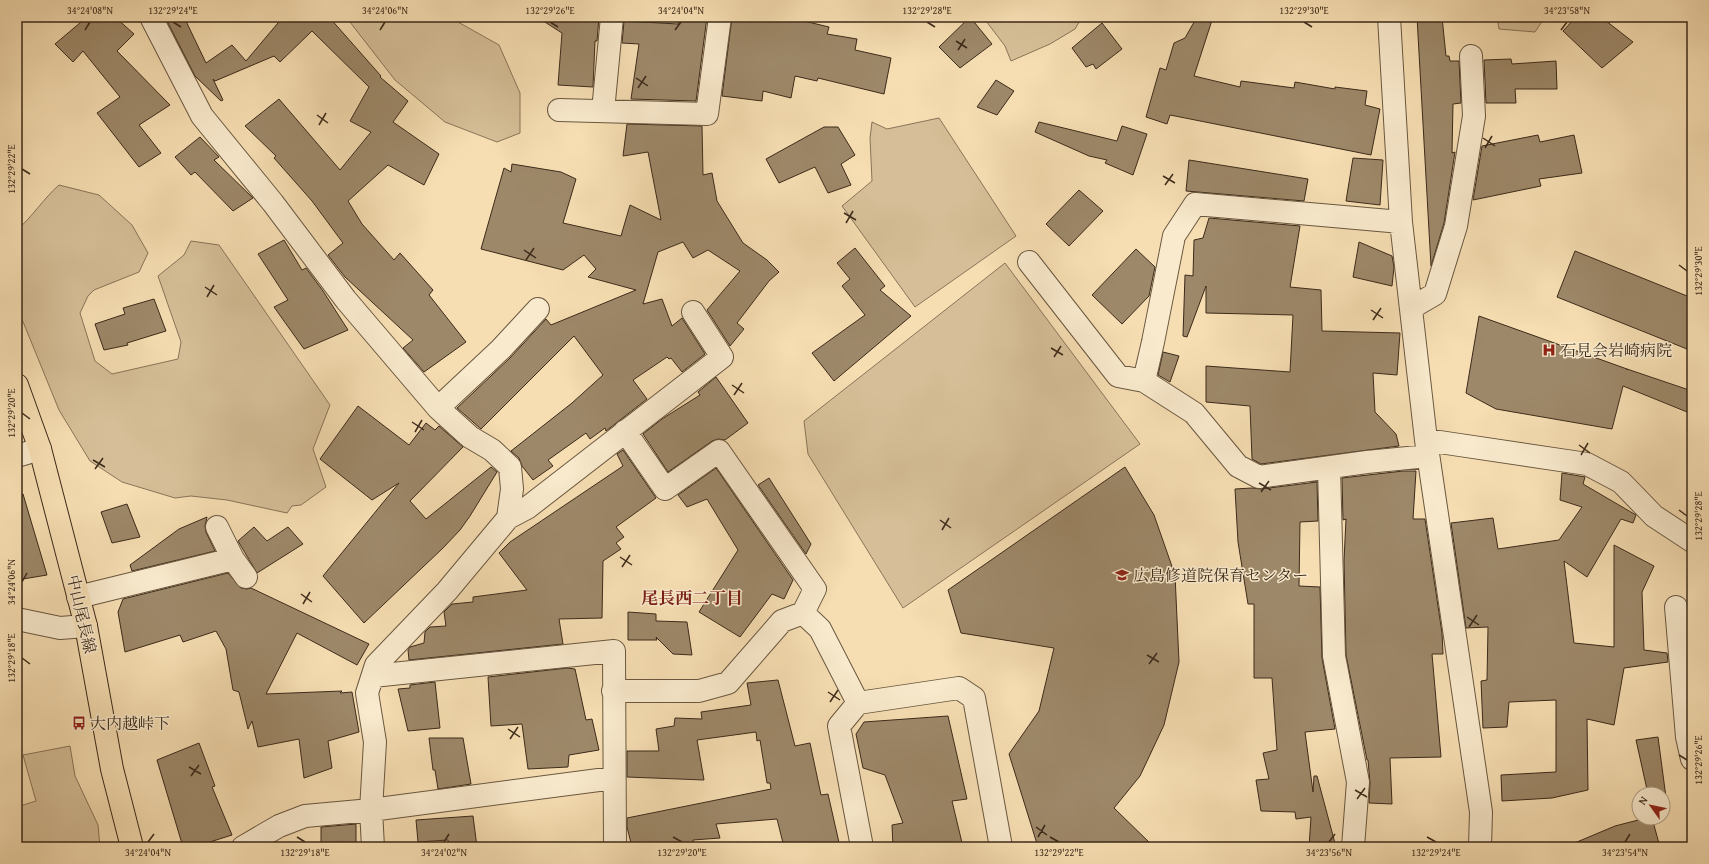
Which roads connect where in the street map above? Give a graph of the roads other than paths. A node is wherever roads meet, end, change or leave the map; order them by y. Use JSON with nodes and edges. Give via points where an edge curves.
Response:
{"nodes":[{"id":1,"x":151,"y":17,"type":"edge"},
{"id":2,"x":612,"y":17,"type":"edge"},
{"id":3,"x":720,"y":17,"type":"edge"},
{"id":4,"x":1388,"y":17,"type":"edge"},
{"id":5,"x":1472,"y":56,"type":"dead end"},
{"id":6,"x":559,"y":110,"type":"dead end"},
{"id":7,"x":603,"y":111,"type":"junction"},
{"id":8,"x":1401,"y":222,"type":"junction"},
{"id":9,"x":1030,"y":262,"type":"dead end"},
{"id":10,"x":1411,"y":308,"type":"junction"},
{"id":11,"x":538,"y":309,"type":"dead end"},
{"id":12,"x":693,"y":312,"type":"dead end"},
{"id":13,"x":1144,"y":381,"type":"junction"},
{"id":14,"x":17,"y":385,"type":"edge"},
{"id":15,"x":438,"y":408,"type":"junction"},
{"id":16,"x":625,"y":431,"type":"junction"},
{"id":17,"x":1427,"y":448,"type":"junction"},
{"id":18,"x":40,"y":449,"type":"junction"},
{"id":19,"x":17,"y":456,"type":"edge"},
{"id":20,"x":1330,"y":468,"type":"junction"},
{"id":21,"x":508,"y":518,"type":"junction"},
{"id":22,"x":217,"y":527,"type":"dead end"},
{"id":23,"x":1692,"y":541,"type":"edge"},
{"id":24,"x":233,"y":559,"type":"junction"},
{"id":25,"x":246,"y":577,"type":"dead end"},
{"id":26,"x":78,"y":597,"type":"junction"},
{"id":27,"x":1676,"y":607,"type":"dead end"},
{"id":28,"x":803,"y":613,"type":"junction"},
{"id":29,"x":17,"y":619,"type":"edge"},
{"id":30,"x":86,"y":626,"type":"junction"},
{"id":31,"x":373,"y":676,"type":"junction"},
{"id":32,"x":613,"y":691,"type":"junction"},
{"id":33,"x":858,"y":703,"type":"junction"},
{"id":34,"x":1692,"y":759,"type":"edge"},
{"id":35,"x":614,"y":778,"type":"junction"},
{"id":36,"x":371,"y":810,"type":"junction"},
{"id":37,"x":132,"y":847,"type":"edge"},
{"id":38,"x":243,"y":847,"type":"edge"},
{"id":39,"x":373,"y":847,"type":"edge"},
{"id":40,"x":614,"y":847,"type":"edge"},
{"id":41,"x":862,"y":847,"type":"edge"},
{"id":42,"x":1001,"y":847,"type":"edge"},
{"id":43,"x":1353,"y":847,"type":"edge"},
{"id":44,"x":1480,"y":847,"type":"edge"}],
"edges":[{"from":1,"to":15,"type":"street","via":[[202,116],[273,203],[346,300]]},
{"from":2,"to":7,"type":"street"},
{"from":3,"to":7,"type":"street","via":[[707,114]]},
{"from":4,"to":8,"type":"street"},
{"from":5,"to":10,"type":"street","via":[[1474,116],[1456,226],[1435,294]]},
{"from":6,"to":7,"type":"street"},
{"from":8,"to":10,"type":"street"},
{"from":8,"to":13,"type":"street","via":[[1195,204],[1174,236]]},
{"from":9,"to":13,"type":"street","via":[[1118,376]]},
{"from":10,"to":17,"type":"street"},
{"from":11,"to":15,"type":"street","via":[[501,349]]},
{"from":12,"to":16,"type":"street","via":[[722,357]]},
{"from":13,"to":20,"type":"street","via":[[1194,413],[1238,466],[1260,477]]},
{"from":14,"to":18,"type":"main road","name":"中山尾長線"},
{"from":15,"to":21,"type":"street","via":[[470,437],[492,450],[510,467],[512,490]]},
{"from":16,"to":21,"type":"street","via":[[527,508]]},
{"from":16,"to":28,"type":"street","via":[[665,489],[719,451],[815,589]]},
{"from":17,"to":20,"type":"street"},
{"from":17,"to":23,"type":"street","via":[[1587,464],[1621,482],[1654,516]]},
{"from":17,"to":44,"type":"street","via":[[1481,812]]},
{"from":18,"to":19,"type":"street"},
{"from":18,"to":26,"type":"main road","name":"中山尾長線"},
{"from":20,"to":43,"type":"street","via":[[1334,656],[1358,782]]},
{"from":21,"to":31,"type":"street","via":[[447,591],[376,665]]},
{"from":22,"to":24,"type":"street"},
{"from":24,"to":25,"type":"street"},
{"from":24,"to":26,"type":"street"},
{"from":26,"to":30,"type":"main road","name":"中山尾長線"},
{"from":27,"to":34,"type":"street","via":[[1687,737]]},
{"from":28,"to":32,"type":"street","via":[[782,621],[728,682],[699,691]]},
{"from":28,"to":33,"type":"street","via":[[820,629]]},
{"from":29,"to":30,"type":"street","via":[[60,628]]},
{"from":30,"to":37,"type":"main road","name":"中山尾長線","via":[[112,769]]},
{"from":31,"to":32,"type":"street","via":[[614,651]]},
{"from":31,"to":36,"type":"street","via":[[367,693],[375,742]]},
{"from":32,"to":35,"type":"street"},
{"from":33,"to":41,"type":"street","via":[[839,726]]},
{"from":33,"to":42,"type":"street","via":[[959,688],[974,698]]},
{"from":35,"to":36,"type":"street"},
{"from":35,"to":40,"type":"street"},
{"from":36,"to":38,"type":"street","via":[[305,816],[279,826]]},
{"from":36,"to":39,"type":"street"}]}
